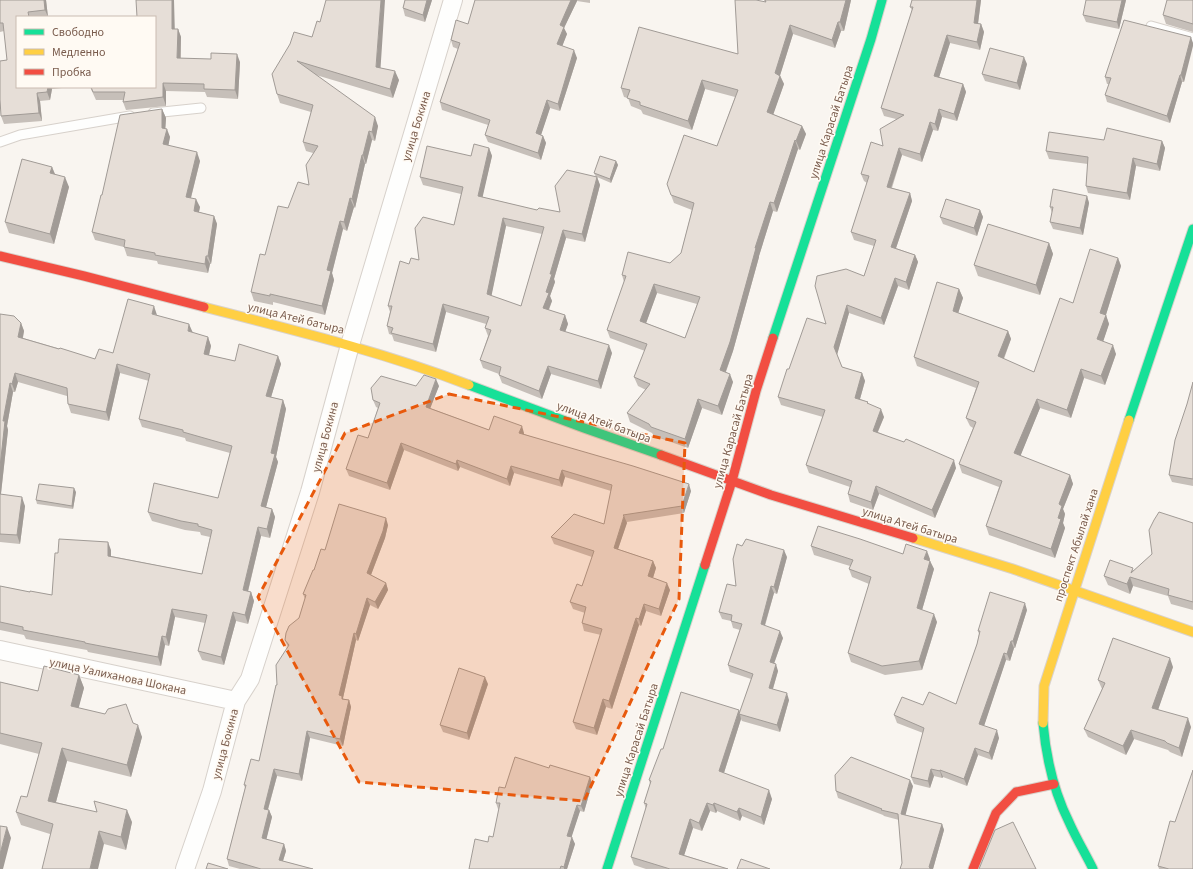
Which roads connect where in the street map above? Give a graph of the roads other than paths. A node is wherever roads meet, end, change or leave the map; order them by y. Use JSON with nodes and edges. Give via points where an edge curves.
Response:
{"nodes":[{"id":1,"x":453,"y":0,"type":"edge"},
{"id":2,"x":882,"y":0,"type":"edge"},
{"id":3,"x":1151,"y":26,"type":"edge"},
{"id":4,"x":1193,"y":38,"type":"edge"},
{"id":5,"x":201,"y":108,"type":"dead end"},
{"id":6,"x":0,"y":142,"type":"edge"},
{"id":7,"x":1193,"y":229,"type":"edge"},
{"id":8,"x":0,"y":256,"type":"edge"},
{"id":9,"x":350,"y":345,"type":"junction"},
{"id":10,"x":732,"y":481,"type":"junction"},
{"id":11,"x":1074,"y":591,"type":"junction"},
{"id":12,"x":1193,"y":632,"type":"edge"},
{"id":13,"x":0,"y":650,"type":"edge"},
{"id":14,"x":236,"y":701,"type":"junction"},
{"id":15,"x":1054,"y":784,"type":"junction"},
{"id":16,"x":185,"y":869,"type":"edge"},
{"id":17,"x":607,"y":869,"type":"edge"},
{"id":18,"x":973,"y":869,"type":"edge"},
{"id":19,"x":1093,"y":869,"type":"edge"}],
"edges":[{"from":1,"to":9,"type":"street","name":"улица Бокина"},
{"from":2,"to":10,"type":"main road","name":"улица Карасай Батыра","via":[[756,391]]},
{"from":3,"to":4,"type":"lane"},
{"from":5,"to":6,"type":"lane","via":[[86,123],[20,135]]},
{"from":7,"to":11,"type":"main road","name":"проспект Абылай хана"},
{"from":8,"to":9,"type":"main road","name":"улица Атей батыра"},
{"from":9,"to":10,"type":"main road","name":"улица Атей батыра","via":[[442,374]]},
{"from":9,"to":14,"type":"street","name":"улица Бокина","via":[[310,492],[255,664],[250,679]]},
{"from":10,"to":11,"type":"main road","name":"улица Атей батыра"},
{"from":10,"to":17,"type":"main road","name":"улица Карасай Батыра"},
{"from":11,"to":12,"type":"main road","name":"улица Атей батыра"},
{"from":11,"to":15,"type":"main road","name":"проспект Абылай хана","via":[[1044,686],[1044,729]]},
{"from":13,"to":14,"type":"street","name":"улица Уалиханова Шокана"},
{"from":14,"to":16,"type":"street","name":"улица Бокина","via":[[212,791]]},
{"from":15,"to":18,"type":"main road","via":[[1016,792],[996,813]]},
{"from":15,"to":19,"type":"main road","name":"проспект Абылай хана","via":[[1068,821]]}]}
